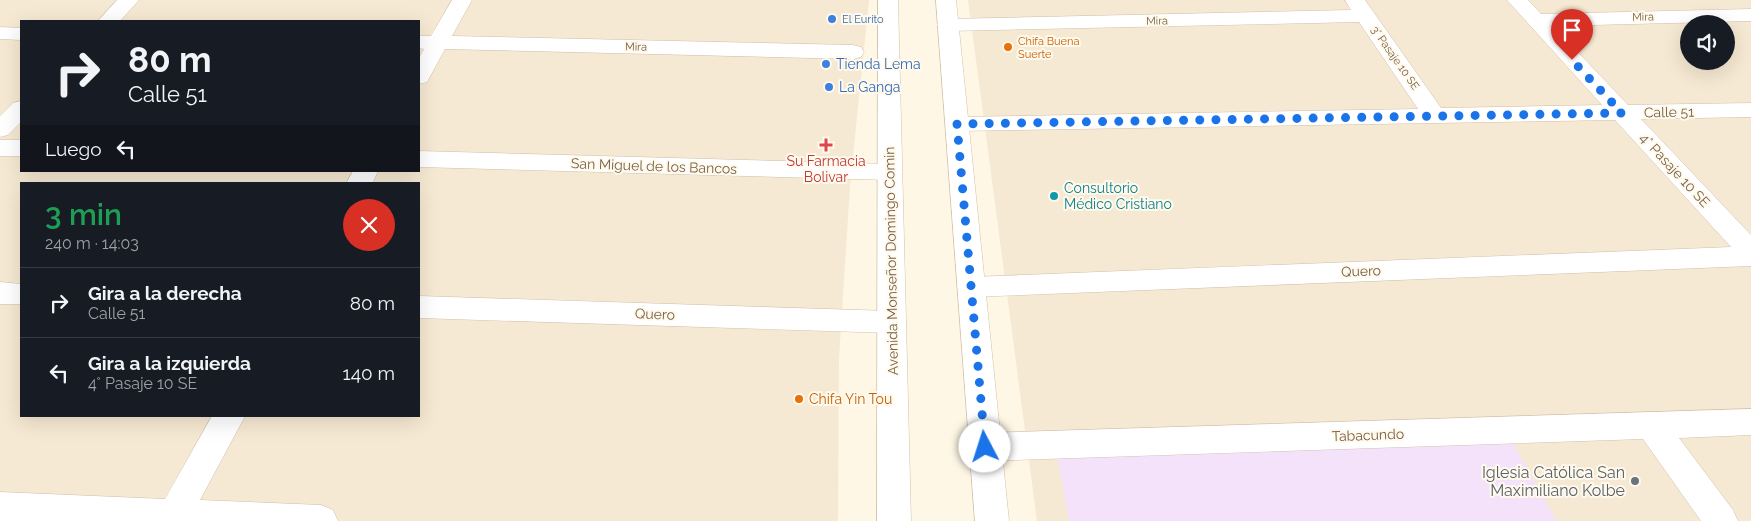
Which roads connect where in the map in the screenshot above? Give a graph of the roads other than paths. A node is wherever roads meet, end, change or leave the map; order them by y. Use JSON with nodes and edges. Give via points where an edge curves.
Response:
{"nodes":[{"id":1,"x":129,"y":0,"type":"edge"},
{"id":2,"x":462,"y":0,"type":"edge"},
{"id":3,"x":888,"y":0,"type":"edge"},
{"id":4,"x":1516,"y":0,"type":"edge"},
{"id":5,"x":1360,"y":8,"type":"edge"},
{"id":6,"x":947,"y":13,"type":"edge"},
{"id":7,"x":1751,"y":15,"type":"edge"},
{"id":8,"x":109,"y":20,"type":"edge"},
{"id":9,"x":1535,"y":20,"type":"junction"},
{"id":10,"x":0,"y":34,"type":"edge"},
{"id":11,"x":20,"y":34,"type":"edge"},
{"id":12,"x":428,"y":43,"type":"edge"},
{"id":13,"x":852,"y":52,"type":"dead end"},
{"id":14,"x":420,"y":73,"type":"edge"},
{"id":15,"x":20,"y":109,"type":"edge"},
{"id":16,"x":1751,"y":110,"type":"edge"},
{"id":17,"x":1622,"y":113,"type":"junction"},
{"id":18,"x":1435,"y":117,"type":"junction"},
{"id":19,"x":957,"y":124,"type":"junction"},
{"id":20,"x":0,"y":130,"type":"edge"},
{"id":21,"x":0,"y":148,"type":"edge"},
{"id":22,"x":20,"y":148,"type":"edge"},
{"id":23,"x":420,"y":159,"type":"edge"},
{"id":24,"x":890,"y":172,"type":"junction"},
{"id":25,"x":1751,"y":254,"type":"edge"},
{"id":26,"x":971,"y":286,"type":"junction"},
{"id":27,"x":0,"y":293,"type":"edge"},
{"id":28,"x":20,"y":294,"type":"edge"},
{"id":29,"x":420,"y":307,"type":"edge"},
{"id":30,"x":891,"y":322,"type":"junction"},
{"id":31,"x":227,"y":417,"type":"edge"},
{"id":32,"x":1751,"y":422,"type":"edge"},
{"id":33,"x":1653,"y":427,"type":"junction"},
{"id":34,"x":985,"y":447,"type":"junction"},
{"id":35,"x":0,"y":507,"type":"edge"},
{"id":36,"x":172,"y":518,"type":"edge"},
{"id":37,"x":322,"y":521,"type":"edge"},
{"id":38,"x":894,"y":521,"type":"edge"},
{"id":39,"x":992,"y":521,"type":"edge"},
{"id":40,"x":1721,"y":521,"type":"edge"}],
"edges":[{"from":1,"to":8,"type":"street"},
{"from":2,"to":12,"type":"street"},
{"from":3,"to":24,"type":"street","name":"Avenida Monseñor Domingo Comin"},
{"from":4,"to":9,"type":"street","name":"4° Pasaje 10 SE"},
{"from":5,"to":6,"type":"street","name":"Mira"},
{"from":5,"to":18,"type":"street","name":"3° Pasaje 10 SE"},
{"from":6,"to":19,"type":"street"},
{"from":7,"to":9,"type":"street","name":"Mira"},
{"from":9,"to":17,"type":"street","name":"4° Pasaje 10 SE"},
{"from":10,"to":11,"type":"street"},
{"from":12,"to":13,"type":"street","name":"Mira"},
{"from":12,"to":14,"type":"street"},
{"from":15,"to":20,"type":"street"},
{"from":16,"to":17,"type":"street","name":"Calle 51"},
{"from":17,"to":18,"type":"street","name":"Calle 51"},
{"from":17,"to":25,"type":"street","name":"4° Pasaje 10 SE"},
{"from":18,"to":19,"type":"street","name":"Calle 51"},
{"from":19,"to":26,"type":"street"},
{"from":21,"to":22,"type":"street"},
{"from":23,"to":24,"type":"street","name":"San Miguel de los Bancos"},
{"from":24,"to":30,"type":"street","name":"Avenida Monseñor Domingo Comin"},
{"from":25,"to":26,"type":"street","name":"Quero"},
{"from":26,"to":34,"type":"street"},
{"from":27,"to":28,"type":"street"},
{"from":29,"to":30,"type":"street","name":"Quero"},
{"from":30,"to":38,"type":"street","name":"Avenida Monseñor Domingo Comin"},
{"from":31,"to":36,"type":"street"},
{"from":32,"to":33,"type":"street","name":"Tabacundo"},
{"from":33,"to":34,"type":"street","name":"Tabacundo"},
{"from":33,"to":40,"type":"street"},
{"from":34,"to":39,"type":"street"},
{"from":35,"to":36,"type":"street"},
{"from":36,"to":37,"type":"street"}]}
